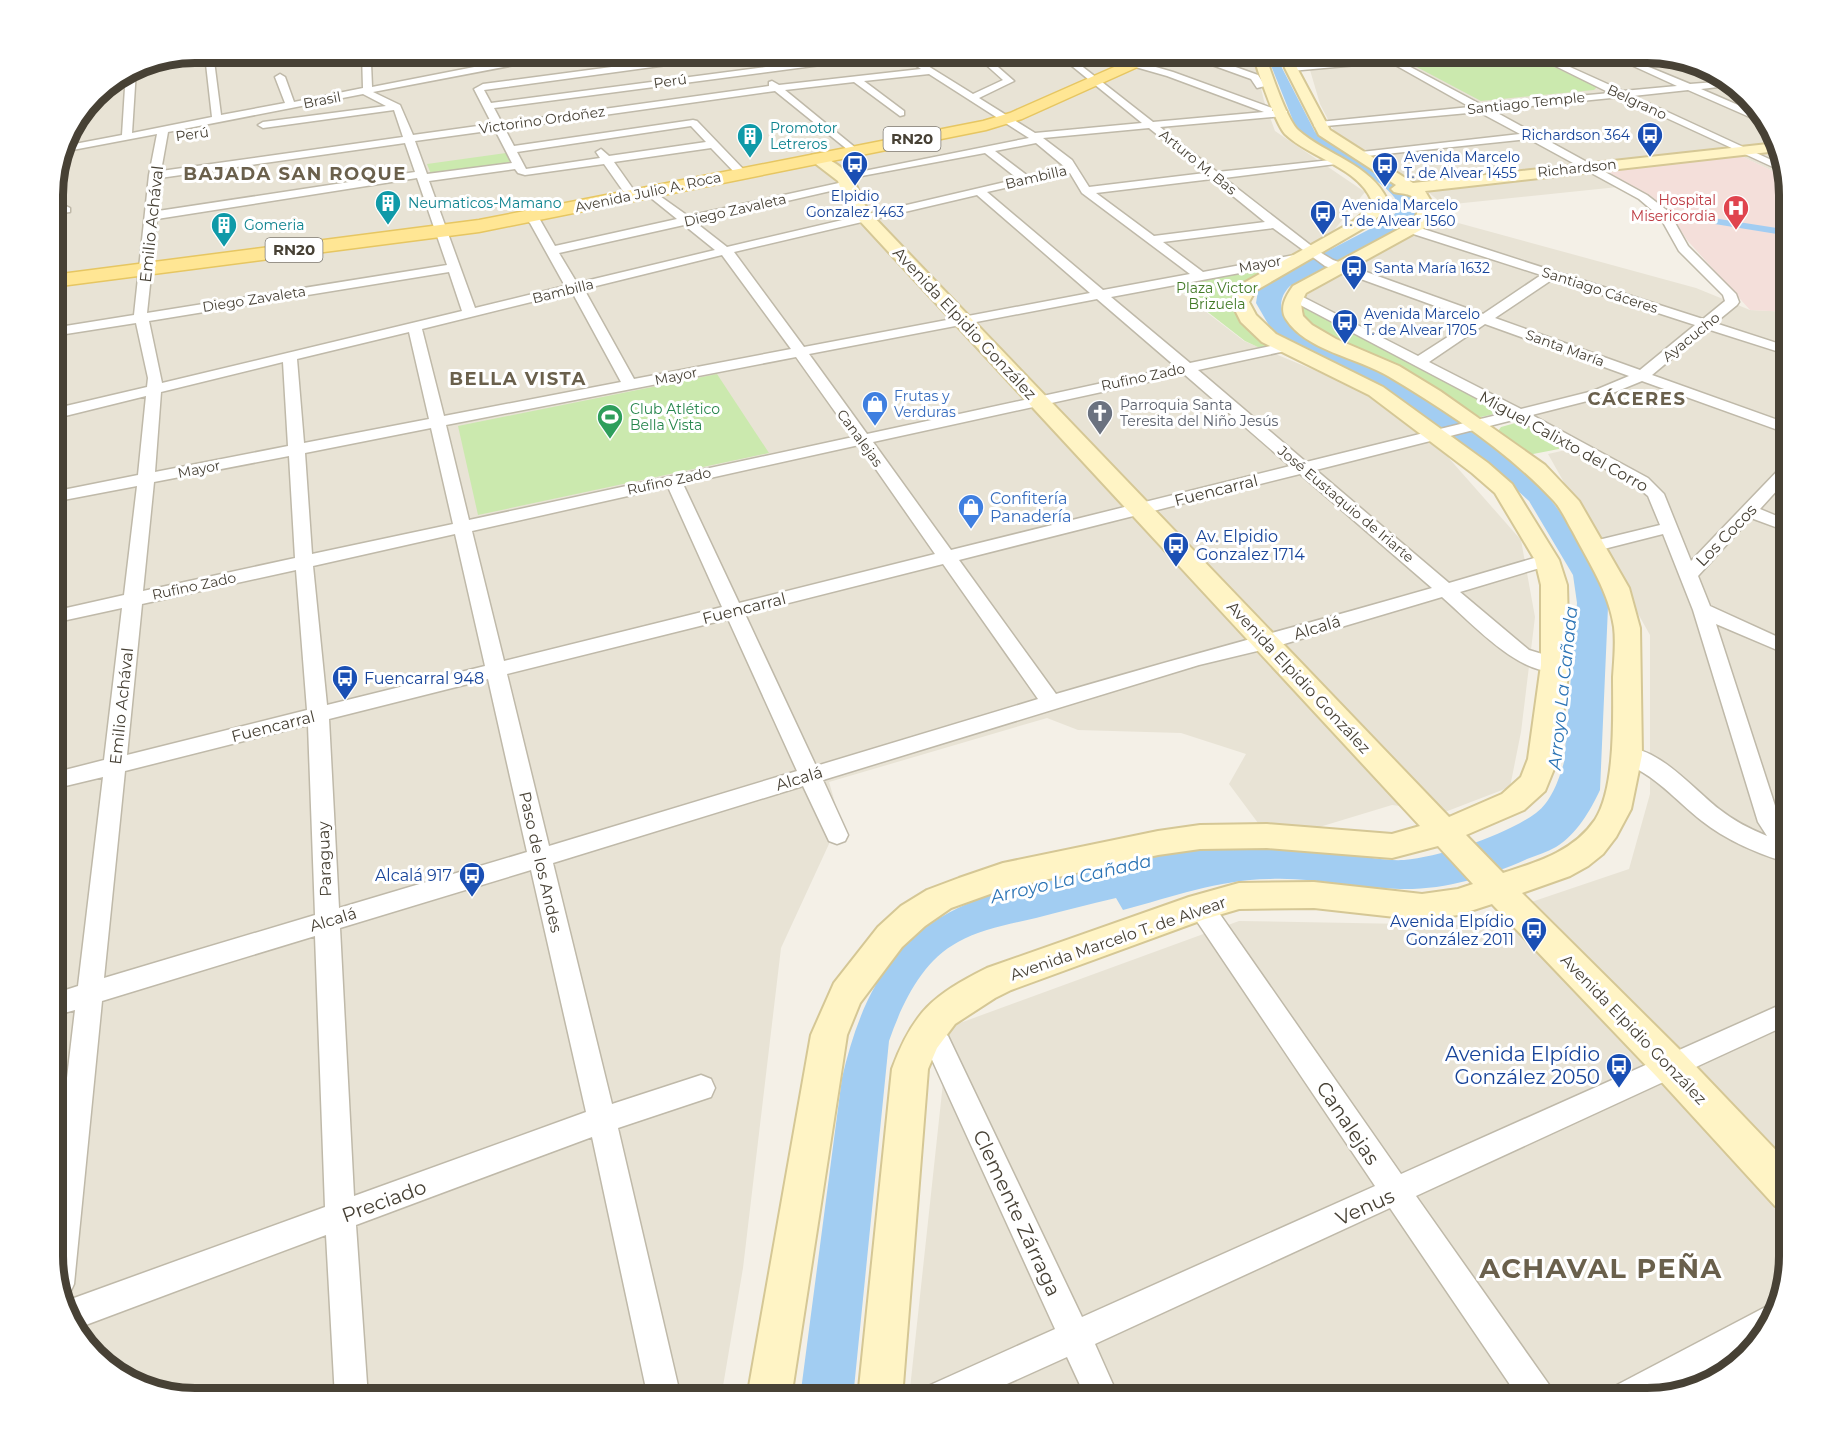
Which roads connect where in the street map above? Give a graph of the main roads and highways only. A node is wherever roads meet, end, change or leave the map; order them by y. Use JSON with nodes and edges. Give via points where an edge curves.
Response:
{"nodes":[{"id":1,"x":1137,"y":63,"type":"edge"},
{"id":2,"x":1261,"y":63,"type":"edge"},
{"id":3,"x":1290,"y":63,"type":"edge"},
{"id":4,"x":1770,"y":148,"type":"edge"},
{"id":5,"x":817,"y":158,"type":"junction"},
{"id":6,"x":1408,"y":188,"type":"junction"},
{"id":7,"x":1381,"y":191,"type":"junction"},
{"id":8,"x":1319,"y":259,"type":"junction"},
{"id":9,"x":63,"y":280,"type":"edge"},
{"id":10,"x":1449,"y":837,"type":"junction"},
{"id":11,"x":1493,"y":884,"type":"junction"},
{"id":12,"x":1779,"y":1180,"type":"edge"},
{"id":13,"x":771,"y":1388,"type":"edge"},
{"id":14,"x":881,"y":1388,"type":"edge"}],
"edges":[{"from":1,"to":5,"type":"main road","name":"Avenida Julio A. Roca","number":"RN20","via":[[1006,119]]},
{"from":2,"to":7,"type":"main road","via":[[1279,113],[1292,133]]},
{"from":3,"to":6,"type":"main road","via":[[1319,125],[1328,135]]},
{"from":4,"to":6,"type":"main road","name":"Richardson"},
{"from":5,"to":9,"type":"main road","name":"Avenida Julio A. Roca","number":"RN20","via":[[529,217]]},
{"from":5,"to":10,"type":"main road","name":"Avenida Elpidio González","via":[[846,181],[852,202],[865,217]]},
{"from":6,"to":7,"type":"main road","name":"Richardson"},
{"from":6,"to":8,"type":"main road","via":[[1423,197],[1428,207],[1425,218],[1411,229]]},
{"from":7,"to":8,"type":"main road","via":[[1380,201],[1366,219]]},
{"from":8,"to":10,"type":"main road","via":[[1248,288],[1240,302],[1253,323],[1285,347],[1364,384],[1439,434],[1504,489],[1547,560],[1554,585],[1555,665],[1543,759],[1534,783],[1513,802]]},
{"from":8,"to":11,"type":"main road","name":"Avenida Marcelo T. de Alvear","via":[[1309,284],[1294,298],[1294,317],[1314,335],[1408,379],[1536,470],[1561,493],[1618,594],[1627,628],[1627,755],[1616,809],[1592,845],[1576,857],[1558,867]]},
{"from":10,"to":11,"type":"main road","name":"Avenida Elpidio González"},
{"from":10,"to":13,"type":"main road","via":[[1381,847],[1267,836],[1200,837],[1158,843],[1002,876],[939,899],[913,915],[890,937],[846,994],[829,1035]]},
{"from":11,"to":12,"type":"main road","name":"Avenida Elpidio González"},
{"from":11,"to":14,"type":"main road","name":"Avenida Marcelo T. de Alvear","via":[[1441,906],[1422,907],[1314,895],[1239,896],[999,979],[936,1017],[916,1047],[910,1069]]}]}
